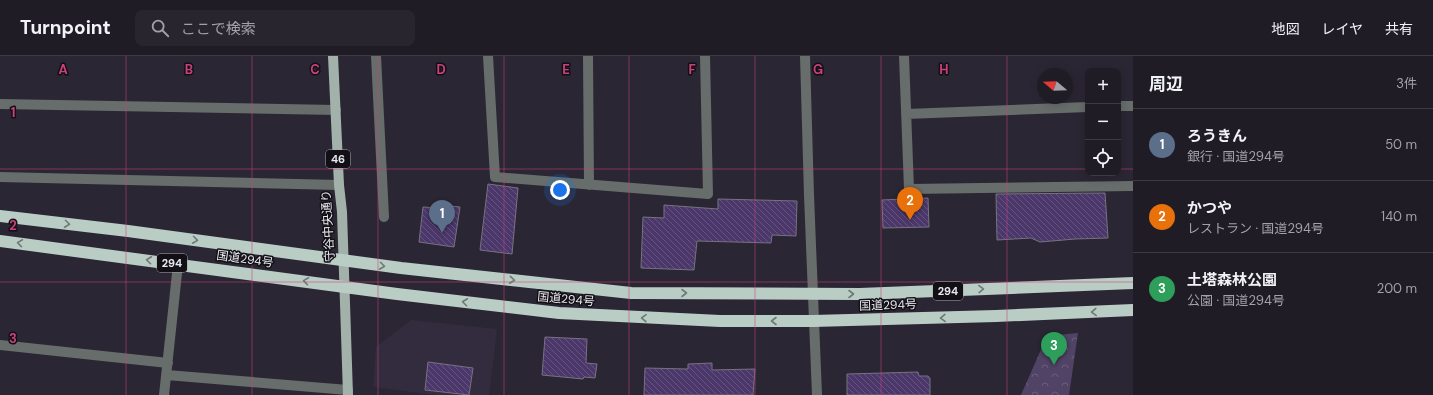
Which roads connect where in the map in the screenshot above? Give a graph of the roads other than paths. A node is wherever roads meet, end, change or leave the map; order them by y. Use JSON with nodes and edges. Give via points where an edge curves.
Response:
{"nodes":[{"id":1,"x":333,"y":56,"type":"edge"},
{"id":2,"x":376,"y":56,"type":"edge"},
{"id":3,"x":488,"y":56,"type":"edge"},
{"id":4,"x":588,"y":56,"type":"edge"},
{"id":5,"x":705,"y":56,"type":"edge"},
{"id":6,"x":805,"y":56,"type":"edge"},
{"id":7,"x":904,"y":56,"type":"edge"},
{"id":8,"x":0,"y":104,"type":"edge"},
{"id":9,"x":1121,"y":106,"type":"edge"},
{"id":10,"x":1133,"y":106,"type":"edge"},
{"id":11,"x":1085,"y":107,"type":"edge"},
{"id":12,"x":336,"y":110,"type":"junction"},
{"id":13,"x":906,"y":114,"type":"junction"},
{"id":14,"x":0,"y":177,"type":"edge"},
{"id":15,"x":339,"y":185,"type":"junction"},
{"id":16,"x":589,"y":185,"type":"junction"},
{"id":17,"x":1133,"y":186,"type":"edge"},
{"id":18,"x":0,"y":216,"type":"edge"},
{"id":19,"x":384,"y":217,"type":"dead end"},
{"id":20,"x":0,"y":241,"type":"edge"},
{"id":21,"x":344,"y":261,"type":"junction"},
{"id":22,"x":178,"y":264,"type":"junction"},
{"id":23,"x":1133,"y":284,"type":"edge"},
{"id":24,"x":345,"y":286,"type":"junction"},
{"id":25,"x":812,"y":294,"type":"junction"},
{"id":26,"x":1133,"y":310,"type":"edge"},
{"id":27,"x":813,"y":321,"type":"junction"},
{"id":28,"x":0,"y":345,"type":"edge"},
{"id":29,"x":168,"y":363,"type":"junction"},
{"id":30,"x":167,"y":375,"type":"junction"},
{"id":31,"x":348,"y":393,"type":"edge"},
{"id":32,"x":164,"y":395,"type":"edge"},
{"id":33,"x":817,"y":395,"type":"edge"}],
"edges":[{"from":1,"to":12,"type":"main road","name":"守谷中央通り","number":"46"},
{"from":2,"to":19,"type":"street"},
{"from":3,"to":16,"type":"street","via":[[495,177]]},
{"from":4,"to":16,"type":"street"},
{"from":5,"to":16,"type":"street","via":[[708,194]]},
{"from":6,"to":25,"type":"street"},
{"from":7,"to":13,"type":"street"},
{"from":8,"to":12,"type":"street"},
{"from":9,"to":10,"type":"street"},
{"from":11,"to":13,"type":"street"},
{"from":12,"to":15,"type":"main road","name":"守谷中央通り","number":"46"},
{"from":13,"to":17,"type":"street","via":[[910,189]]},
{"from":14,"to":15,"type":"street"},
{"from":15,"to":21,"type":"main road","name":"守谷中央通り","number":"46"},
{"from":18,"to":21,"type":"highway","name":"国道294号","number":"294","one_way":true},
{"from":22,"to":20,"type":"highway","name":"国道294号","number":"294","one_way":true},
{"from":21,"to":24,"type":"main road","name":"守谷中央通り","number":"46"},
{"from":21,"to":25,"type":"highway","name":"国道294号","number":"294","one_way":true,"via":[[632,293]]},
{"from":24,"to":22,"type":"highway","name":"国道294号","number":"294","one_way":true},
{"from":22,"to":29,"type":"street"},
{"from":25,"to":23,"type":"highway","name":"国道294号","number":"294","one_way":true},
{"from":27,"to":24,"type":"highway","name":"国道294号","number":"294","one_way":true,"via":[[720,321],[560,313]]},
{"from":24,"to":31,"type":"main road","name":"守谷中央通り","number":"46"},
{"from":25,"to":27,"type":"street"},
{"from":26,"to":27,"type":"highway","name":"国道294号","number":"294","one_way":true},
{"from":27,"to":33,"type":"street"},
{"from":28,"to":29,"type":"street"},
{"from":29,"to":30,"type":"street"},
{"from":30,"to":31,"type":"street"},
{"from":30,"to":32,"type":"street"}]}
